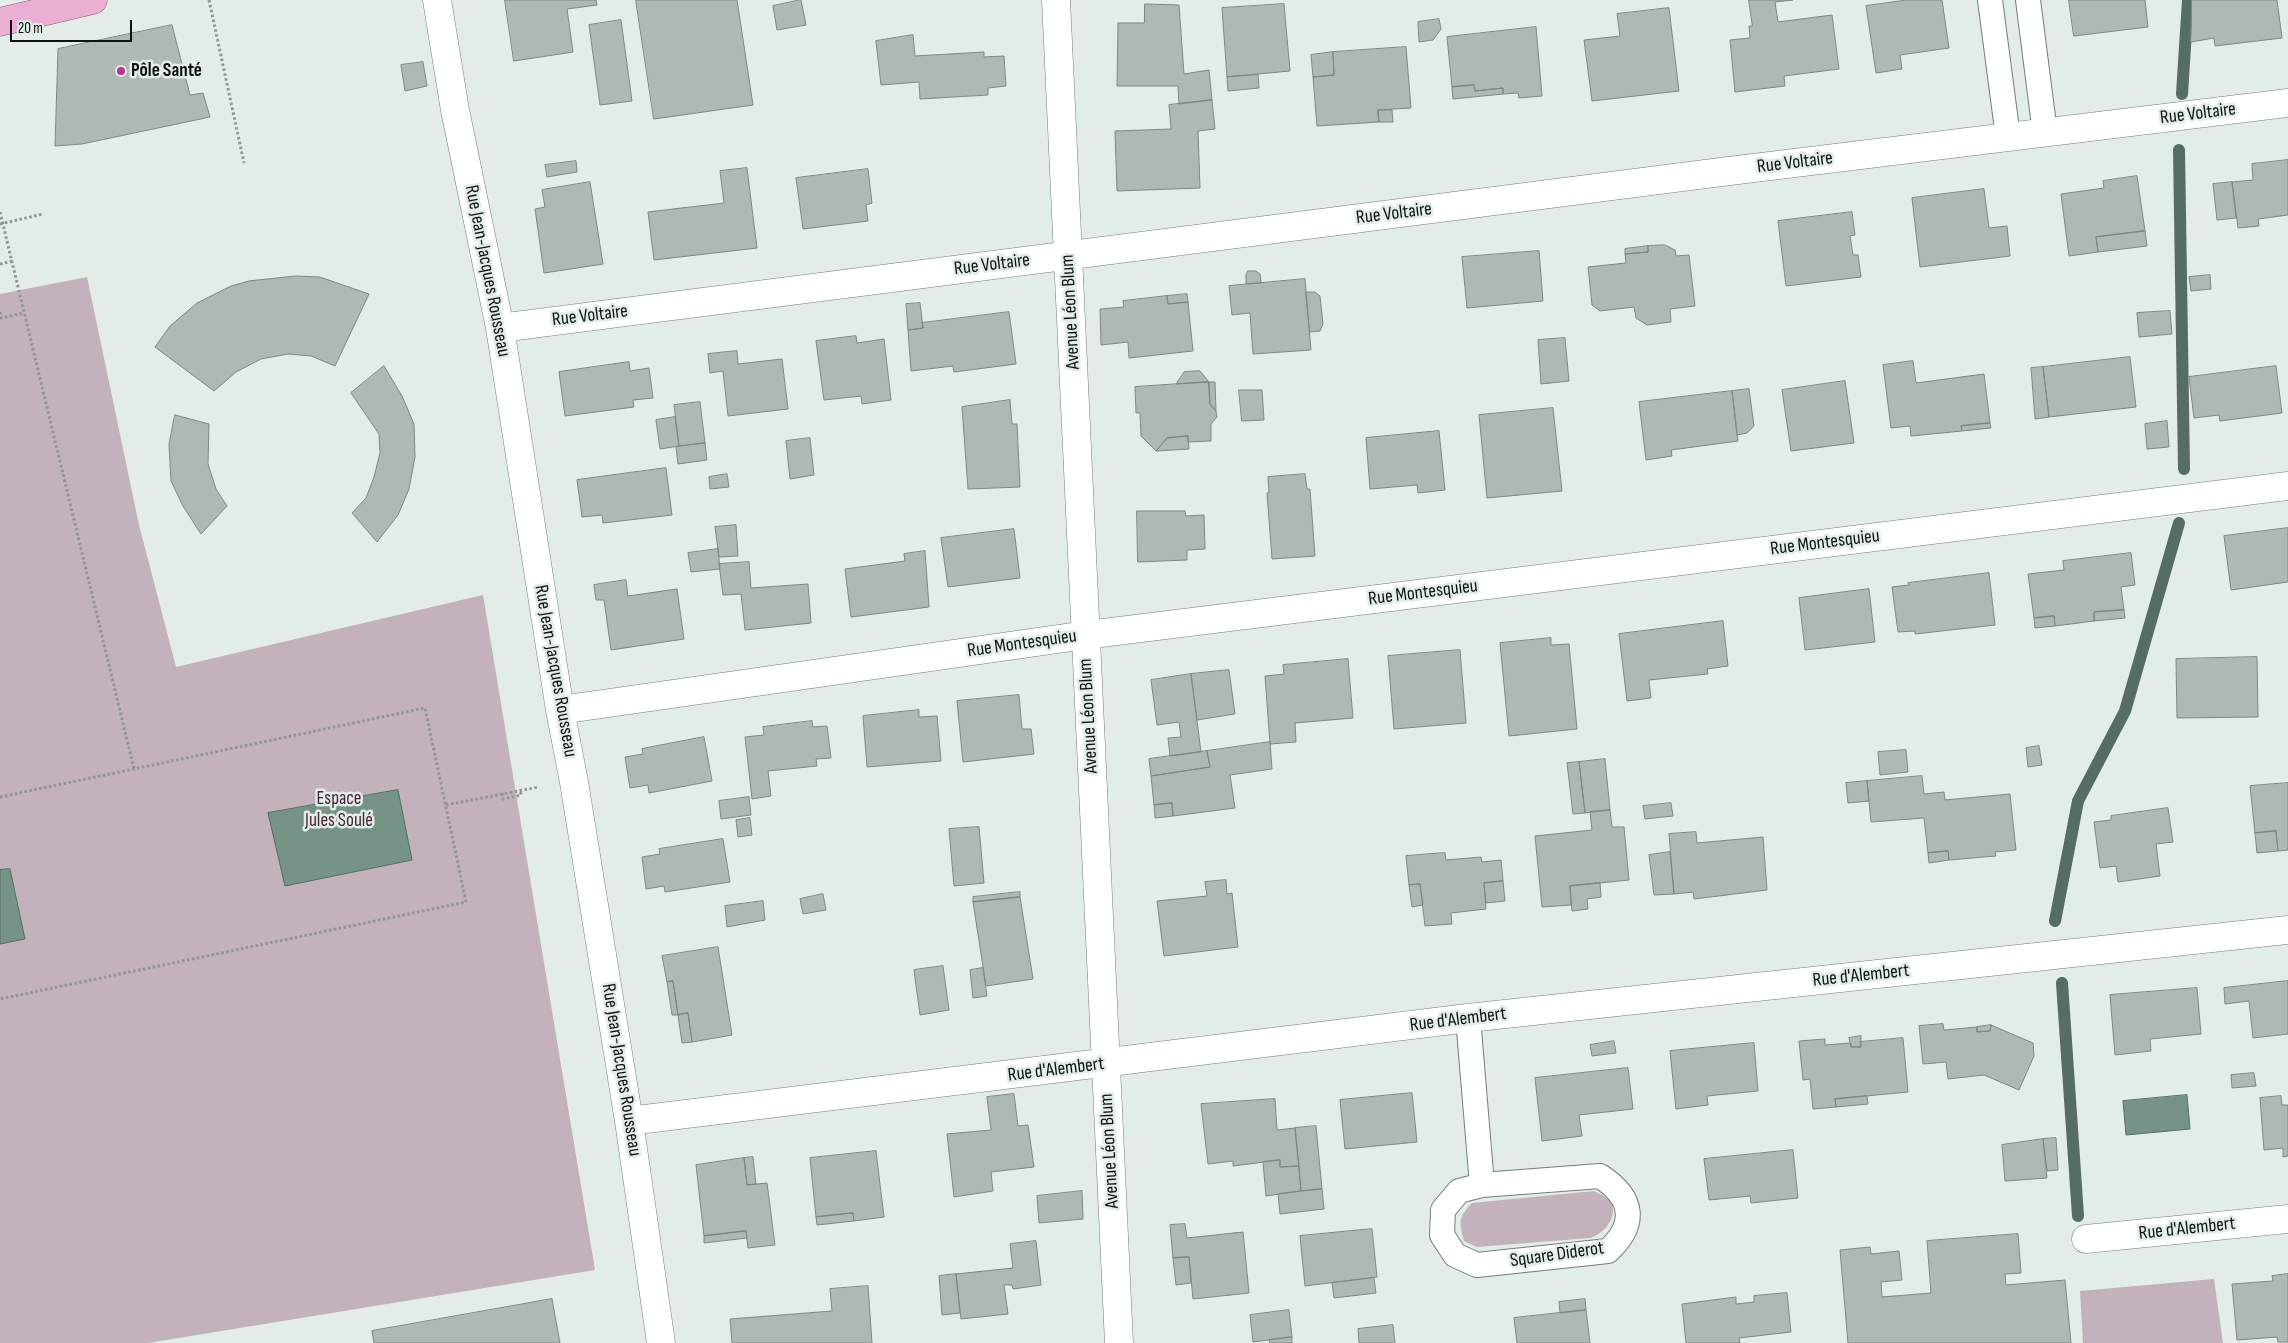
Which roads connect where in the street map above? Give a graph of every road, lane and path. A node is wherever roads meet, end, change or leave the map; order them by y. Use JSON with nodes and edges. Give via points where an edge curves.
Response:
{"nodes":[{"id":1,"x":93,"y":0,"type":"edge"},
{"id":2,"x":209,"y":0,"type":"edge"},
{"id":3,"x":437,"y":0,"type":"edge"},
{"id":4,"x":1056,"y":0,"type":"edge"},
{"id":5,"x":1990,"y":0,"type":"edge"},
{"id":6,"x":2028,"y":0,"type":"edge"},
{"id":7,"x":0,"y":22,"type":"edge"},
{"id":8,"x":2288,"y":103,"type":"edge"},
{"id":9,"x":2045,"y":133,"type":"junction"},
{"id":10,"x":2008,"y":137,"type":"junction"},
{"id":11,"x":244,"y":163,"type":"dead end"},
{"id":12,"x":0,"y":212,"type":"edge"},
{"id":13,"x":43,"y":214,"type":"dead end"},
{"id":14,"x":1,"y":224,"type":"edge"},
{"id":15,"x":1069,"y":255,"type":"junction"},
{"id":16,"x":12,"y":261,"type":"junction"},
{"id":17,"x":0,"y":264,"type":"edge"},
{"id":18,"x":0,"y":312,"type":"edge"},
{"id":19,"x":24,"y":313,"type":"junction"},
{"id":20,"x":500,"y":328,"type":"junction"},
{"id":21,"x":2288,"y":486,"type":"edge"},
{"id":22,"x":1086,"y":635,"type":"junction"},
{"id":23,"x":560,"y":710,"type":"junction"},
{"id":24,"x":134,"y":769,"type":"junction"},
{"id":25,"x":574,"y":782,"type":"junction"},
{"id":26,"x":0,"y":797,"type":"edge"},
{"id":27,"x":446,"y":805,"type":"junction"},
{"id":28,"x":2288,"y":930,"type":"edge"},
{"id":29,"x":0,"y":999,"type":"edge"},
{"id":30,"x":1468,"y":1018,"type":"junction"},
{"id":31,"x":1106,"y":1064,"type":"junction"},
{"id":32,"x":629,"y":1121,"type":"junction"},
{"id":33,"x":1482,"y":1185,"type":"junction"},
{"id":34,"x":2288,"y":1219,"type":"edge"},
{"id":35,"x":2086,"y":1239,"type":"dead end"},
{"id":36,"x":661,"y":1343,"type":"edge"},
{"id":37,"x":1119,"y":1343,"type":"edge"}],
"edges":[{"from":1,"to":7,"type":"main road"},
{"from":2,"to":11,"type":"path"},
{"from":3,"to":20,"type":"street","name":"Rue Jean-Jacques Rousseau","via":[[455,110]]},
{"from":4,"to":15,"type":"street","name":"Avenue Léon Blum"},
{"from":5,"to":10,"type":"lane"},
{"from":6,"to":9,"type":"lane"},
{"from":8,"to":9,"type":"street","name":"Rue Voltaire"},
{"from":9,"to":10,"type":"street","name":"Rue Voltaire"},
{"from":10,"to":15,"type":"street","name":"Rue Voltaire"},
{"from":12,"to":14,"type":"path"},
{"from":13,"to":14,"type":"path"},
{"from":14,"to":16,"type":"path"},
{"from":15,"to":20,"type":"street","name":"Rue Voltaire"},
{"from":15,"to":22,"type":"street","name":"Avenue Léon Blum"},
{"from":16,"to":17,"type":"path"},
{"from":16,"to":19,"type":"path"},
{"from":18,"to":19,"type":"path","via":[[1,318]]},
{"from":19,"to":24,"type":"path"},
{"from":20,"to":23,"type":"street","name":"Rue Jean-Jacques Rousseau"},
{"from":21,"to":22,"type":"street","name":"Rue Montesquieu"},
{"from":22,"to":23,"type":"street","name":"Rue Montesquieu"},
{"from":22,"to":31,"type":"street","name":"Avenue Léon Blum"},
{"from":23,"to":25,"type":"street","name":"Rue Jean-Jacques Rousseau"},
{"from":24,"to":26,"type":"path"},
{"from":24,"to":27,"type":"path","via":[[425,708]]},
{"from":25,"to":27,"type":"path","via":[[520,789]]},
{"from":25,"to":32,"type":"street","name":"Rue Jean-Jacques Rousseau"},
{"from":27,"to":29,"type":"path","via":[[466,902]]},
{"from":28,"to":30,"type":"street","name":"Rue d'Alembert"},
{"from":30,"to":31,"type":"street","name":"Rue d'Alembert"},
{"from":30,"to":33,"type":"lane"},
{"from":31,"to":32,"type":"street","name":"Rue d'Alembert"},
{"from":31,"to":37,"type":"street","name":"Avenue Léon Blum"},
{"from":32,"to":36,"type":"street","name":"Rue Jean-Jacques Rousseau"},
{"from":33,"to":33,"type":"lane","name":"Square Diderot","via":[[1600,1176],[1616,1187],[1626,1202],[1628,1221],[1621,1238],[1608,1251],[1477,1265],[1455,1255],[1442,1235],[1443,1210],[1459,1192]]},
{"from":34,"to":35,"type":"street","name":"Rue d'Alembert"}]}
